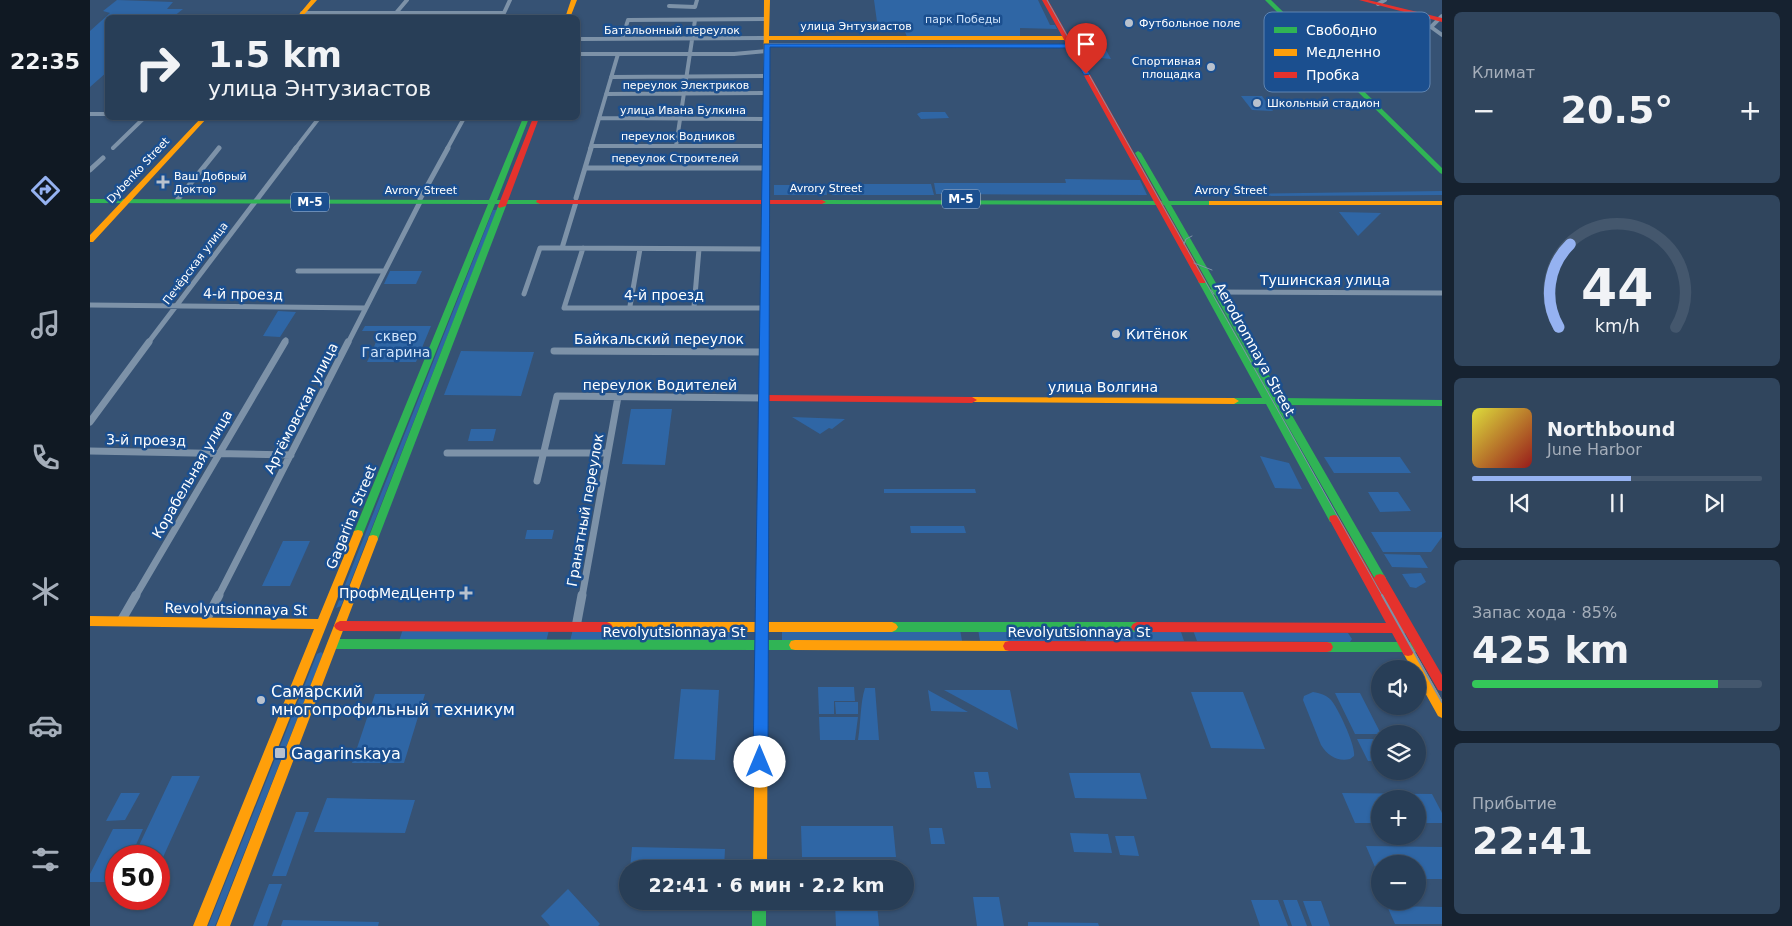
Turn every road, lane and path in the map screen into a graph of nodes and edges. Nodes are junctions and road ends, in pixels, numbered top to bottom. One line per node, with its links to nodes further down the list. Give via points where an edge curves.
1 (314, 0): 17 (main road)
2 (407, 0): 18 (street)
3 (510, 0): 16 (street)
4 (574, 0): 19 (main road)
5 (582, 0): 20 (main road)
6 (697, 0): 13 (street, via 695,6)
7 (767, 0): 22 (main road)
8 (1045, 0): 29 (main road, Aerodromnaya Street)
9 (1050, 0): 70 (main road, Aerodromnaya Street)
10 (1268, 0): 14 (main road)
11 (1362, 0): 12 (main road)
12 (1381, 2): 15 (main road)
13 (669, 6)
14 (1280, 12)
15 (1411, 12)
16 (504, 13): 18 (street)
17 (300, 15): 18 (street)
18 (395, 15)
19 (568, 15)
20 (576, 15)
21 (695, 20): 22 (street); 26 (street); 28 (street, via 628,20)
22 (767, 20): 30 (main road)
23 (1438, 21): 24 (street); 25 (street)
24 (1442, 30)
25 (1442, 35)
26 (694, 38): 28 (street, Батальонный переулок); 30 (street, Батальонный переулок); 33 (street)
27 (580, 39): 28 (street, Батальонный переулок)
28 (622, 39)
29 (1068, 42): 30 (main road, улица Энтузиастов); 70 (main road, Aerodromnaya Street)
30 (766, 45): 33 (street, улица Энтузиастов); 36 (main road)
31 (580, 54): 32 (street, улица Энтузиастов)
32 (618, 54): 33 (street, улица Энтузиастов); 35 (street)
33 (690, 54): 34 (street)
34 (687, 75): 35 (street); 36 (street); 38 (street)
35 (611, 76): 40 (street)
36 (766, 76): 39 (main road)
37 (1361, 92): 61 (main road)
38 (685, 93): 39 (street, переулок Электриков); 40 (street, переулок Электриков); 44 (street)
39 (766, 93): 45 (main road)
40 (606, 94): 43 (street)
41 (90, 114): 42 (street)
42 (105, 114)
43 (600, 118): 44 (street, улица Ивана Булкина); 52 (street)
44 (680, 119): 45 (street, улица Ивана Булкина); 53 (street)
45 (766, 119): 54 (main road)
46 (142, 120): 55 (street)
47 (202, 120): 66 (main road, Dybenko Street)
48 (317, 120): 67 (street, Печёрская улица)
49 (463, 120): 71 (street, Артёмовская улица)
50 (525, 120): 68 (main road, Gagarina Street)
51 (535, 120): 68 (main road, Gagarina Street)
52 (591, 146): 53 (street, переулок Водников); 58 (street)
53 (676, 146): 54 (street, переулок Водников)
54 (766, 146): 59 (main road)
55 (114, 148)
56 (219, 148): 62 (street)
57 (103, 158): 60 (street)
58 (585, 168): 59 (street, переулок Строителей); 69 (street)
59 (766, 168): 63 (main road)
60 (90, 170)
61 (1442, 172)
62 (178, 199): 66 (main road, Avrory Street / М-5); 67 (main road, Avrory Street / М-5)
63 (765, 199): 69 (main road, Avrory Street / М-5); 70 (main road, Avrory Street / М-5); 78 (main road)
64 (1442, 199): 70 (main road, Avrory Street / М-5)
65 (90, 200): 66 (main road, Avrory Street / М-5)
66 (128, 200): 67 (main road, Avrory Street / М-5); 73 (main road, Dybenko Street)
67 (256, 200): 71 (main road, Avrory Street / М-5); 85 (street, Печёрская улица)
68 (499, 200): 69 (main road, Avrory Street / М-5); 71 (main road, Avrory Street / М-5); 109 (main road, Gagarina Street); 110 (main road, Gagarina Street)
69 (576, 200): 74 (street)
70 (1161, 201): 72 (main road, Avrory Street / М-5); 81 (main road, Aerodromnaya Street)
71 (419, 202): 80 (street, Артёмовская улица)
72 (1442, 203)
73 (90, 240)
74 (562, 248): 75 (street); 83 (street, via 540,248)
75 (583, 248): 76 (street); 86 (street, 4-й проезд, via 564,308)
76 (640, 249): 77 (street); 86 (street)
77 (699, 249): 78 (street); 87 (street)
78 (765, 249): 89 (main road)
79 (298, 271): 80 (street)
80 (384, 271): 88 (street, Артёмовская улица)
81 (1213, 292): 82 (street, Тушинская улица); 95 (main road, Aerodromnaya Street); 96 (main road, Aerodromnaya Street)
82 (1442, 293)
83 (524, 294)
84 (90, 305): 85 (street, 4-й проезд)
85 (176, 306): 88 (street, 4-й проезд); 98 (street, Печёрская улица)
86 (630, 306): 87 (street, 4-й проезд)
87 (694, 307): 89 (street, 4-й проезд)
88 (366, 308): 104 (street, Артёмовская улица)
89 (764, 308): 92 (main road)
90 (286, 340): 102 (street, Корабельная улица)
91 (554, 351): 92 (street, Байкальский переулок)
92 (764, 352): 94 (main road)
93 (618, 397): 94 (street, переулок Водителей); 100 (street, переулок Водителей, via 557,396); 103 (street, Гранатный переулок)
94 (764, 398): 95 (main road, улица Волгина); 111 (main road)
95 (1268, 402): 96 (main road, улица Волгина); 115 (main road, Aerodromnaya Street)
96 (1280, 402): 97 (main road, улица Волгина); 116 (main road, Aerodromnaya Street)
97 (1442, 403)
98 (90, 422)
99 (90, 451): 102 (street, 3-й проезд)
100 (544, 452): 101 (street); 103 (street); 105 (street)
101 (447, 453)
102 (219, 454): 104 (street, 3-й проезд); 107 (street, Корабельная улица)
103 (607, 454): 112 (street, Гранатный переулок)
104 (291, 455): 108 (street, Артёмовская улица)
105 (537, 481)
106 (90, 621): 107 (main road, Revolyutsionnaya St)
107 (121, 621): 108 (main road, Revolyutsionnaya St)
108 (205, 622): 109 (main road, Revolyutsionnaya St)
109 (322, 624): 110 (main road, Revolyutsionnaya St); 117 (main road, Revolyutsionnaya St); 127 (main road, Gagarina Street)
110 (340, 626): 113 (main road, Revolyutsionnaya St); 117 (main road, Gagarina Street)
111 (762, 626): 112 (main road, Revolyutsionnaya St); 114 (main road, Revolyutsionnaya St); 119 (main road)
112 (576, 627): 113 (main road, Revolyutsionnaya St)
113 (558, 628): 118 (main road)
114 (1344, 628): 115 (main road, Revolyutsionnaya St); 120 (main road, via 1356,636 1358,642)
115 (1395, 628): 116 (main road, Revolyutsionnaya St); 121 (main road, Aerodromnaya Street)
116 (1408, 628): 122 (main road, Aerodromnaya Street)
117 (333, 644): 118 (main road, Revolyutsionnaya St); 128 (main road, Gagarina Street)
118 (556, 646): 119 (main road, Revolyutsionnaya St)
119 (761, 646): 120 (main road, Revolyutsionnaya St); 125 (main road)
120 (1354, 646): 121 (main road, Revolyutsionnaya St)
121 (1405, 646): 122 (main road, Revolyutsionnaya St); 124 (main road, Aerodromnaya Street)
122 (1419, 647): 123 (main road, Aerodromnaya Street)
123 (1442, 686)
124 (1442, 712)
125 (760, 860)
126 (759, 910): 129 (main road)
127 (200, 926)
128 (223, 926)
129 (759, 926)

